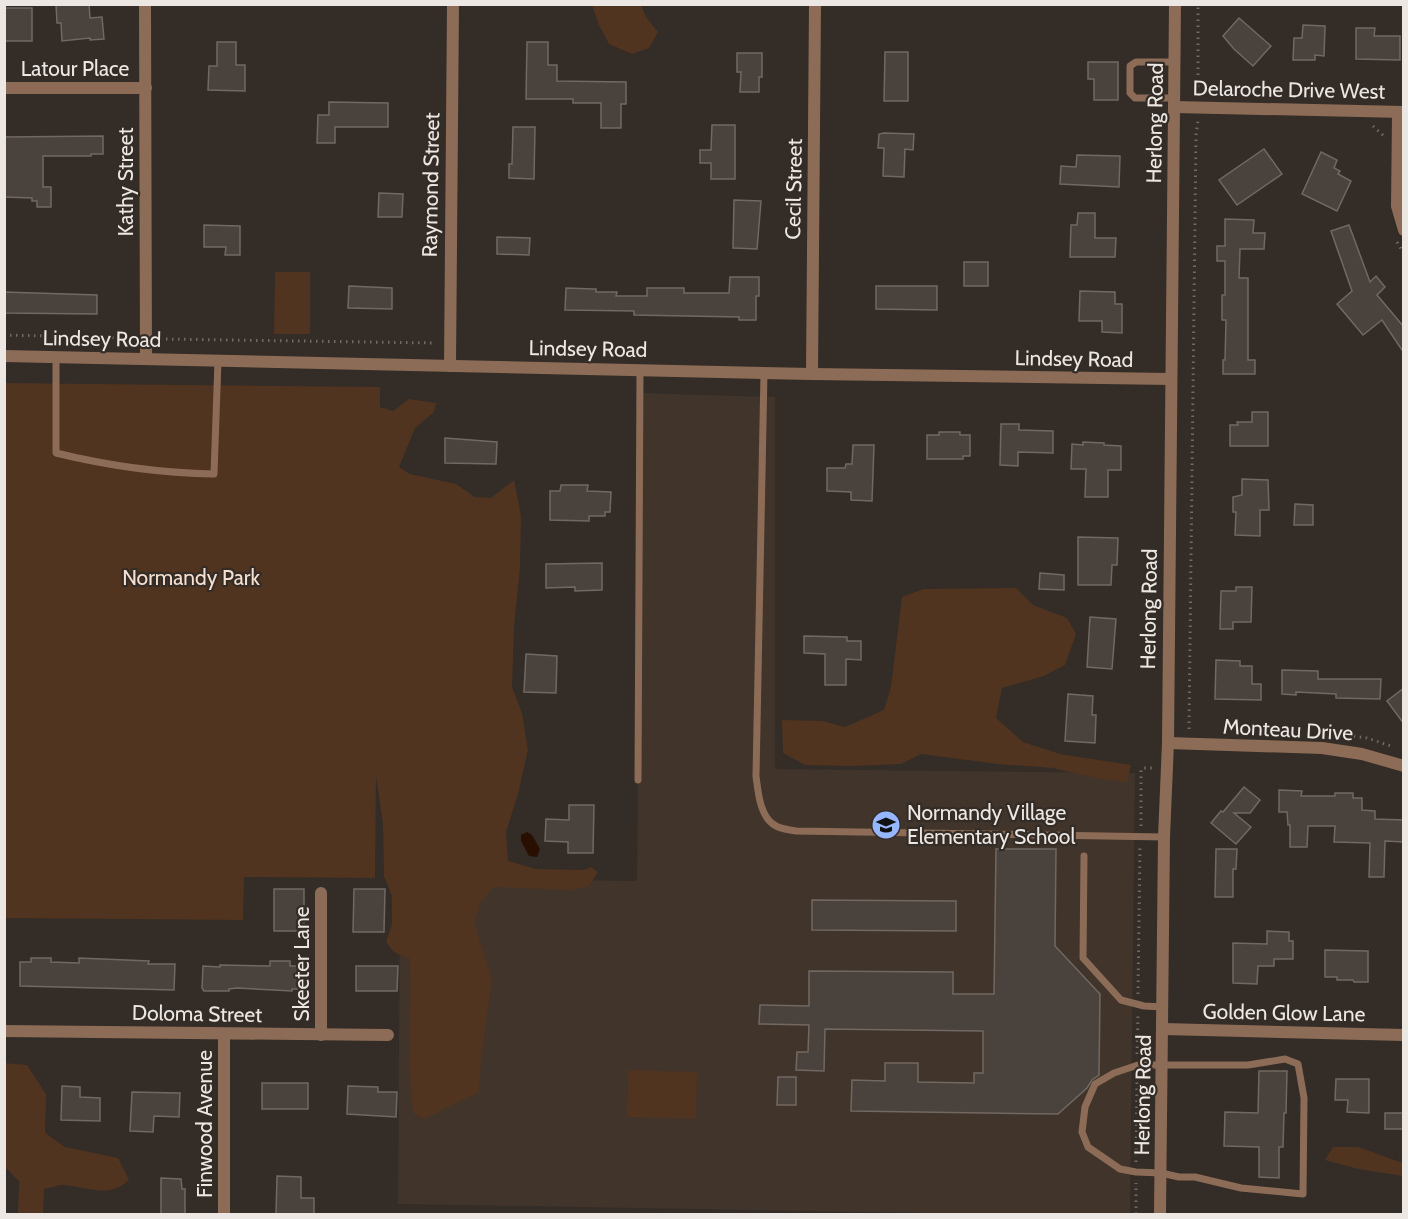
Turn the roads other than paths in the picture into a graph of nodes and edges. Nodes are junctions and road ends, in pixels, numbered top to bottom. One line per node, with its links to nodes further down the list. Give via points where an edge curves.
1 (145, 4): 7 (street, Kathy Street)
2 (453, 4): 15 (street, Raymond Street)
3 (815, 4): 18 (street, Cecil Street)
4 (1175, 4): 5 (street, Herlong Road)
5 (1175, 62): 8 (street, Herlong Road); 8 (lane, via 1136,62 1131,66 1130,93 1135,98)
6 (4, 88): 7 (street, Latour Place)
7 (146, 88): 13 (street, Kathy Street)
8 (1174, 103): 9 (street, Delaroche Drive West); 19 (street, Herlong Road)
9 (1401, 112): 10 (street)
10 (1399, 232)
11 (4, 356): 12 (street, Lindsey Road)
12 (56, 357): 13 (street, Lindsey Road); 14 (lane, via 57,453 125,468 205,474 214,474)
13 (146, 359): 14 (street, Lindsey Road)
14 (218, 361): 15 (street, Lindsey Road)
15 (450, 366): 16 (street, Lindsey Road)
16 (640, 370): 17 (street, Lindsey Road); 22 (lane)
17 (764, 373): 18 (street, Lindsey Road); 23 (lane, via 756,776 759,799 775,826 796,831)
18 (812, 374): 19 (street, Lindsey Road)
19 (1171, 379): 20 (street, Herlong Road)
20 (1168, 743): 21 (street, Monteau Drive, via 1322,748); 23 (street, Herlong Road)
21 (1404, 766)
22 (638, 780)
23 (1164, 837): 26 (street, Herlong Road)
24 (1084, 856): 26 (lane, via 1083,958 1121,1000)
25 (321, 893): 30 (street, Skeeter Lane)
26 (1164, 1007): 27 (street, Herlong Road)
27 (1163, 1029): 32 (street, Golden Glow Lane); 33 (street, Herlong Road)
28 (4, 1031): 29 (street, Doloma Street)
29 (224, 1034): 30 (street, Doloma Street); 35 (street, Finwood Avenue)
30 (321, 1035): 31 (street, Doloma Street)
31 (388, 1035)
32 (1404, 1035)
33 (1162, 1065): 34 (street, Herlong Road); 34 (lane, via 1137,1065 1095,1084 1082,1125 1088,1147 1120,1169); 34 (lane, via 1248,1065 1285,1059 1298,1064 1304,1098 1303,1194 1240,1188)
34 (1161, 1173): 36 (street, Herlong Road)
35 (224, 1215)
36 (1160, 1215)

